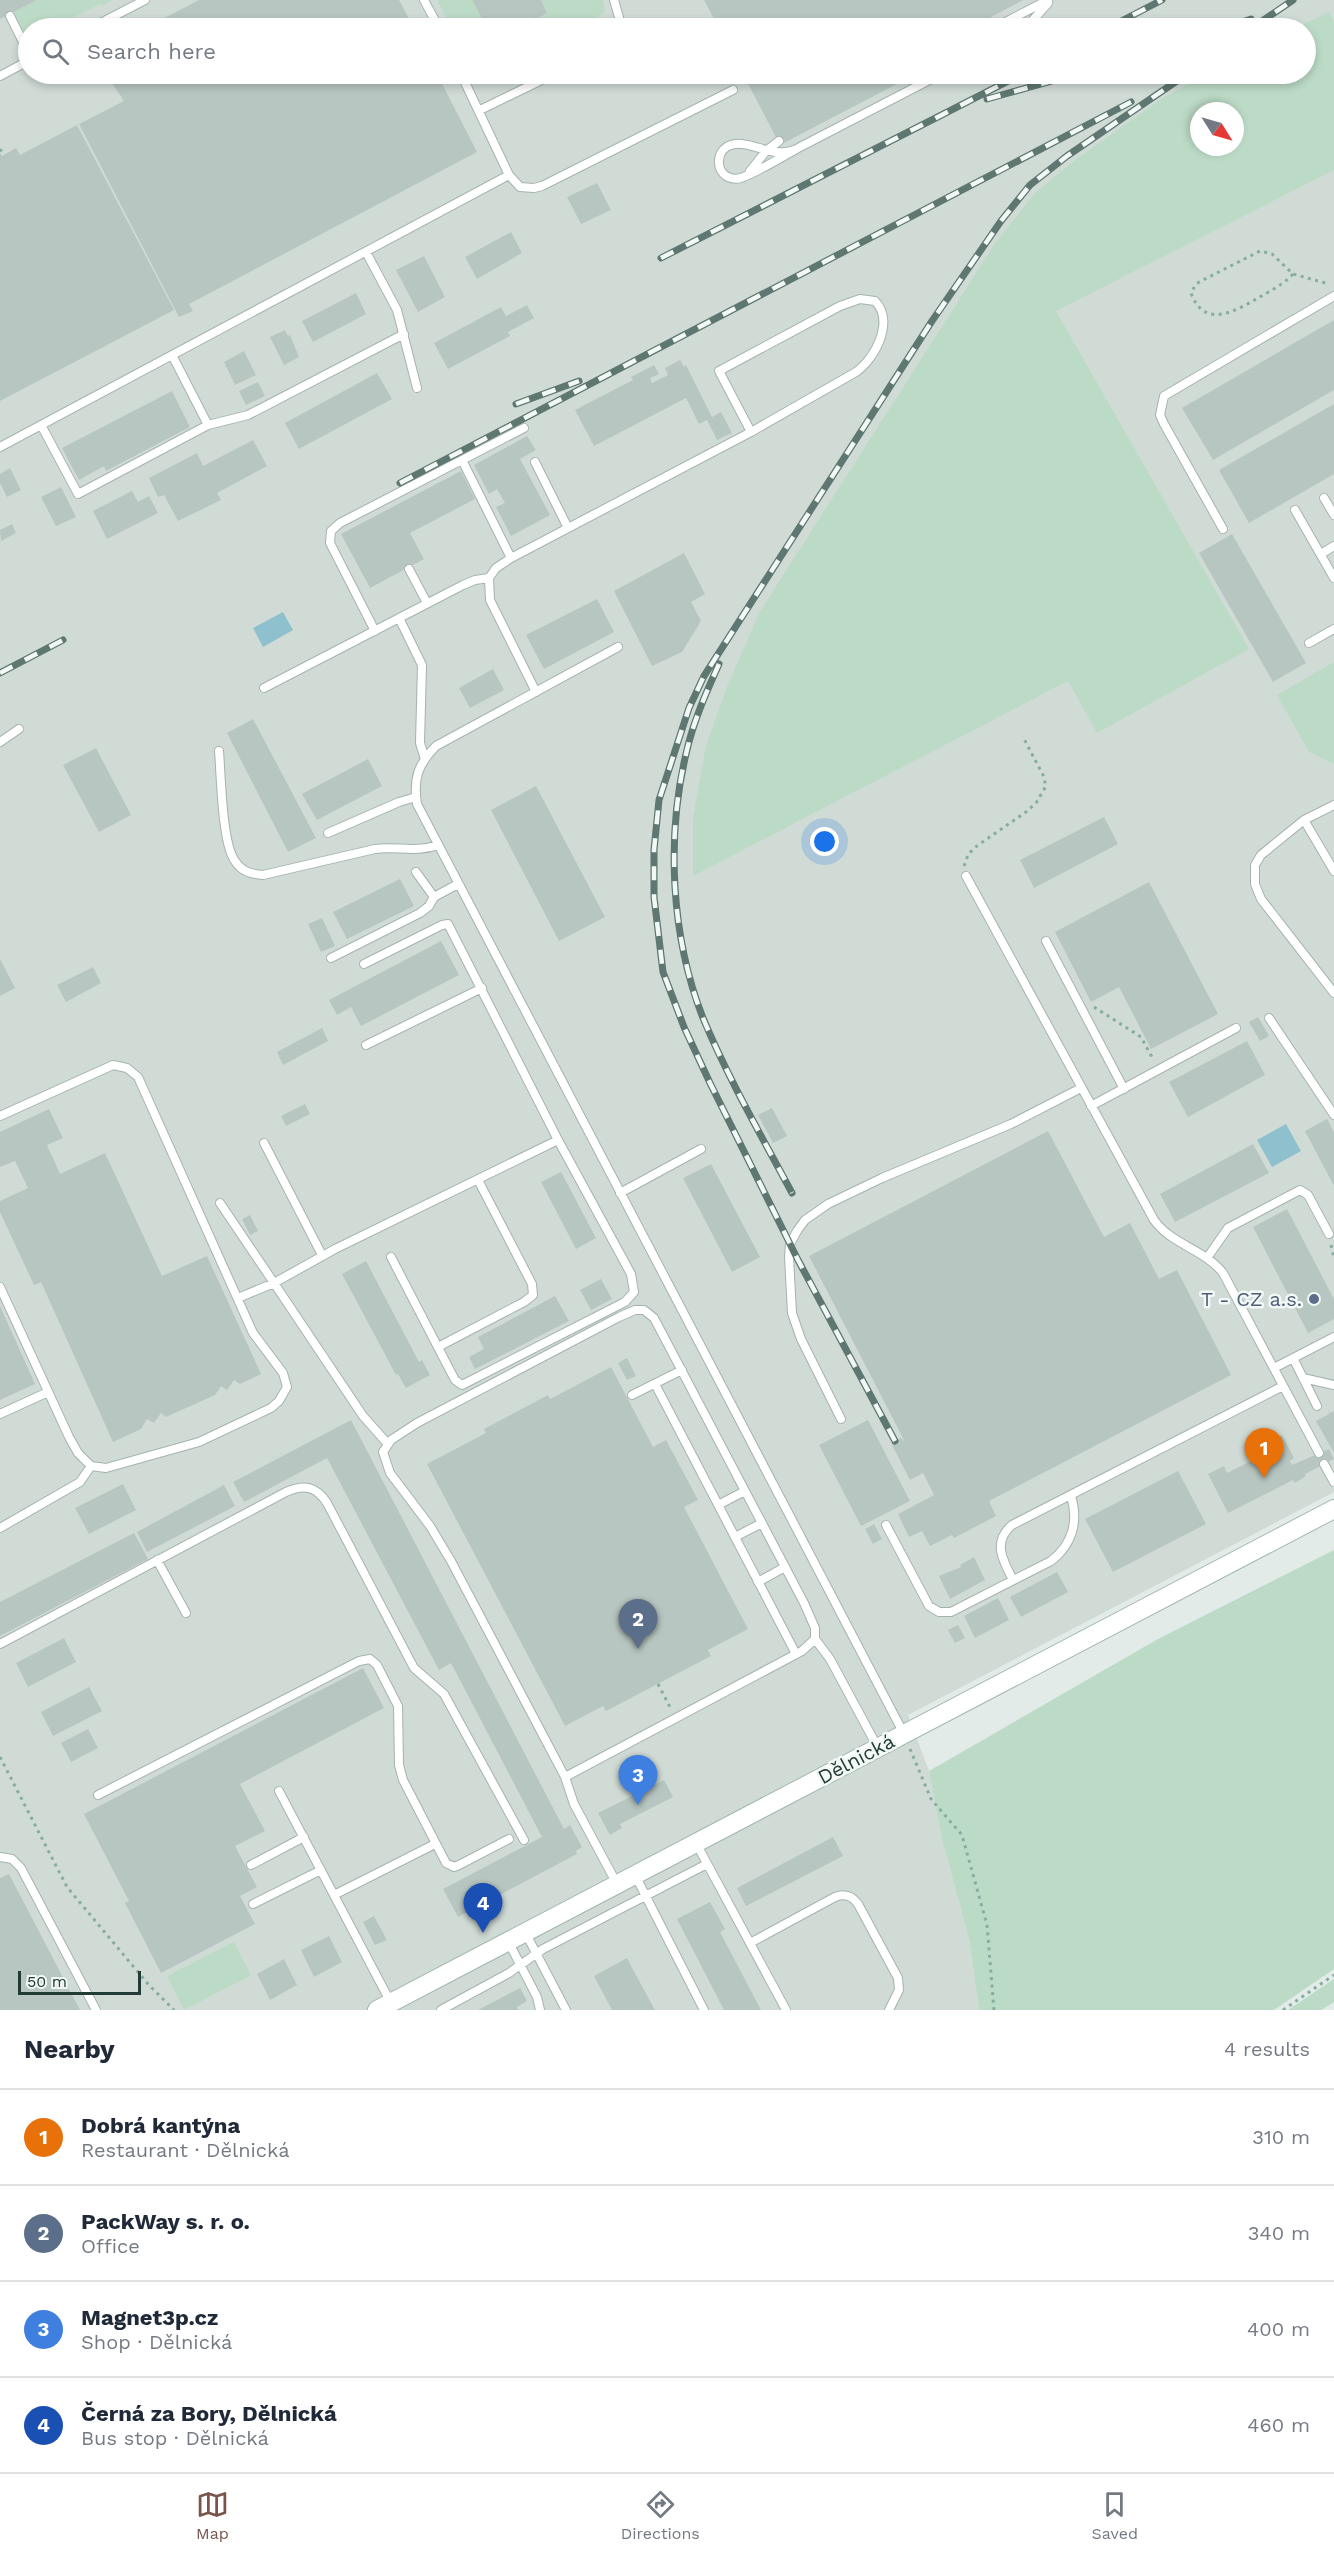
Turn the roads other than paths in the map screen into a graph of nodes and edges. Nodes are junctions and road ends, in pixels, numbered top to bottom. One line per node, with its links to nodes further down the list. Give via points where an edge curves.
1 (144, 0): 6 (lane)
2 (424, 0): 7 (lane)
3 (614, 0): 8 (lane)
4 (1049, 0): 9 (lane); 10 (lane)
5 (10, 16): 11 (lane)
6 (110, 18)
7 (434, 18)
8 (619, 18)
9 (1014, 18)
10 (1034, 18)
11 (18, 32)
12 (18, 66): 13 (lane)
13 (0, 76)
14 (466, 84): 18 (lane)
15 (533, 84): 18 (lane)
16 (922, 84): 22 (lane)
17 (733, 90): 24 (lane, via 542,186 520,187)
18 (480, 110): 24 (lane)
19 (778, 141): 21 (lane)
20 (740, 144): 21 (lane); 23 (lane, via 752,155); 23 (lane, via 723,149 719,165 730,178)
21 (766, 150): 22 (lane, via 782,154); 23 (lane)
22 (794, 150): 23 (lane)
23 (748, 173)
24 (509, 175): 25 (lane)
25 (366, 252): 27 (lane, via 397,310); 28 (lane)
26 (1334, 296): 41 (lane, via 1164,396 1160,416)
27 (404, 333): 29 (lane); 31 (lane, via 248,415)
28 (172, 355): 30 (lane); 31 (lane)
29 (417, 388)
30 (41, 425): 31 (lane, via 78,494); 34 (lane)
31 (208, 425)
32 (524, 428): 35 (lane)
33 (751, 432): 33 (lane, via 864,367 882,333 883,315 875,301 860,299 840,306 719,371); 40 (lane)
34 (0, 447)
35 (462, 460): 44 (lane); 51 (lane, via 331,531 330,543)
36 (535, 462): 40 (lane)
37 (1324, 498): 39 (lane)
38 (1295, 510): 43 (lane)
39 (1334, 515)
40 (568, 528): 44 (lane)
41 (1223, 529)
42 (1334, 546): 43 (lane)
43 (1321, 554): 47 (lane)
44 (511, 558): 46 (lane)
45 (409, 569): 48 (lane)
46 (489, 578): 48 (lane, via 475,580); 55 (lane, via 490,600)
47 (1334, 578)
48 (427, 603): 49 (lane)
49 (399, 618): 51 (lane); 59 (lane, via 422,665 420,743)
50 (1334, 629): 52 (lane)
51 (375, 631): 54 (lane)
52 (1308, 643)
53 (618, 647): 55 (lane)
54 (264, 688)
55 (536, 692): 59 (lane, via 447,739)
56 (19, 729): 57 (lane)
57 (0, 742)
58 (219, 750): 64 (lane, via 230,853 251,874 263,875 375,849 416,851)
59 (424, 759): 60 (lane, via 416,775)
60 (416, 797): 63 (lane); 64 (lane)
61 (1334, 805): 62 (lane)
62 (1304, 820): 65 (lane); 74 (lane, via 1261,855 1255,865 1255,884 1261,899)
63 (328, 833)
64 (438, 845): 68 (lane)
65 (1334, 871)
66 (416, 872): 69 (lane)
67 (966, 876): 78 (lane)
68 (458, 884): 69 (lane); 87 (lane)
69 (434, 897): 71 (lane, via 420,913)
70 (1046, 941): 79 (lane)
71 (331, 958)
72 (364, 964): 73 (lane, via 447,924)
73 (482, 988): 77 (lane); 83 (lane)
74 (1334, 993)
75 (1269, 1018): 81 (lane)
76 (1236, 1029): 79 (lane)
77 (366, 1045)
78 (1081, 1088): 80 (lane); 109 (lane, via 1011,1124 828,1204 805,1220 797,1231 789,1257 792,1313)
79 (1125, 1089): 80 (lane)
80 (1091, 1106): 92 (lane, via 1160,1228)
81 (1334, 1115)
82 (0, 1116): 95 (lane, via 105,1068 119,1065 133,1072 144,1086)
83 (558, 1140): 86 (lane); 97 (lane, via 631,1274 634,1292 625,1302 465,1384 455,1380)
84 (264, 1143): 90 (lane)
85 (701, 1149): 87 (lane)
86 (478, 1180): 90 (lane); 97 (lane, via 532,1284 533,1295)
87 (620, 1193): 131 (lane)
88 (220, 1203): 93 (lane)
89 (1329, 1234): 92 (lane, via 1308,1195 1300,1190 1233,1224)
90 (322, 1256): 93 (lane)
91 (392, 1257): 97 (lane)
92 (1208, 1258): 99 (lane, via 1228,1281)
93 (274, 1284): 95 (lane); 110 (lane, via 363,1416)
94 (0, 1287): 105 (lane)
95 (238, 1298): 113 (lane, via 256,1339 283,1373 287,1387 279,1401 199,1442 106,1468)
96 (1334, 1336): 98 (lane)
97 (438, 1347)
98 (1293, 1358): 99 (lane); 101 (lane)
99 (1274, 1368): 104 (lane)
100 (682, 1370): 102 (lane); 110 (lane, via 650,1313 635,1310); 115 (lane)
101 (1303, 1378): 103 (lane); 107 (lane)
102 (655, 1384): 106 (lane); 117 (lane)
103 (1334, 1385)
104 (1282, 1386): 111 (lane); 116 (lane)
105 (48, 1392): 108 (lane); 113 (lane, via 78,1453)
106 (632, 1395)
107 (1317, 1406)
108 (0, 1414)
109 (841, 1419)
110 (387, 1443): 133 (lane, via 383,1452 390,1473 443,1547)
111 (1319, 1454)
112 (1324, 1464): 114 (lane)
113 (91, 1466): 121 (lane, via 80,1482)
114 (1334, 1482)
115 (745, 1491): 117 (lane); 119 (lane)
116 (1071, 1496): 125 (lane, via 1075,1510 1068,1544 1051,1561); 125 (lane, via 1005,1531 1000,1554)
117 (718, 1505): 122 (lane)
118 (1334, 1509): 131 (street, Dělnická)
119 (762, 1523): 122 (lane); 124 (lane)
120 (886, 1525): 125 (lane, via 933,1610 951,1612)
121 (0, 1528)
122 (735, 1537): 126 (lane)
123 (157, 1560): 127 (lane); 129 (lane); 138 (lane, via 286,1492 303,1486 316,1491 327,1503 414,1668 444,1694)
124 (785, 1567): 126 (lane); 128 (lane, via 809,1613)
125 (1013, 1581)
126 (758, 1582): 130 (lane)
127 (186, 1613)
128 (815, 1639): 130 (lane); 132 (lane)
129 (0, 1644)
130 (796, 1654): 133 (lane)
131 (904, 1734): 132 (street, Dělnická)
132 (878, 1748): 139 (street, Dělnická)
133 (565, 1777): 146 (lane, via 574,1804)
134 (279, 1791): 136 (lane)
135 (98, 1795): 140 (lane, via 359,1661 370,1659 395,1699 400,1773)
136 (304, 1838): 143 (lane); 144 (lane)
137 (509, 1839): 140 (lane, via 454,1867 446,1863)
138 (524, 1839)
139 (696, 1843): 142 (lane); 145 (street, Dělnická)
140 (435, 1844): 147 (lane)
141 (0, 1857): 156 (lane, via 12,1859 21,1868)
142 (707, 1864): 148 (lane); 152 (lane)
143 (251, 1865)
144 (321, 1870): 147 (lane); 149 (lane)
145 (635, 1875): 146 (street, Dělnická); 148 (lane)
146 (617, 1884): 150 (street, Dělnická)
147 (334, 1895): 155 (lane)
148 (646, 1896): 153 (lane); 160 (lane)
149 (253, 1904)
150 (525, 1932): 151 (street, Dělnická); 153 (lane)
151 (508, 1941): 154 (lane); 155 (street, Dělnická)
152 (750, 1943): 161 (lane); 162 (lane, via 835,1897 851,1896 898,1978)
153 (537, 1954): 154 (lane); 159 (lane)
154 (521, 1965): 157 (lane); 158 (lane)
155 (384, 2006)
156 (96, 2010)
157 (441, 2010)
158 (540, 2010)
159 (566, 2010)
160 (704, 2010)
161 (786, 2010)
162 (890, 2010)

